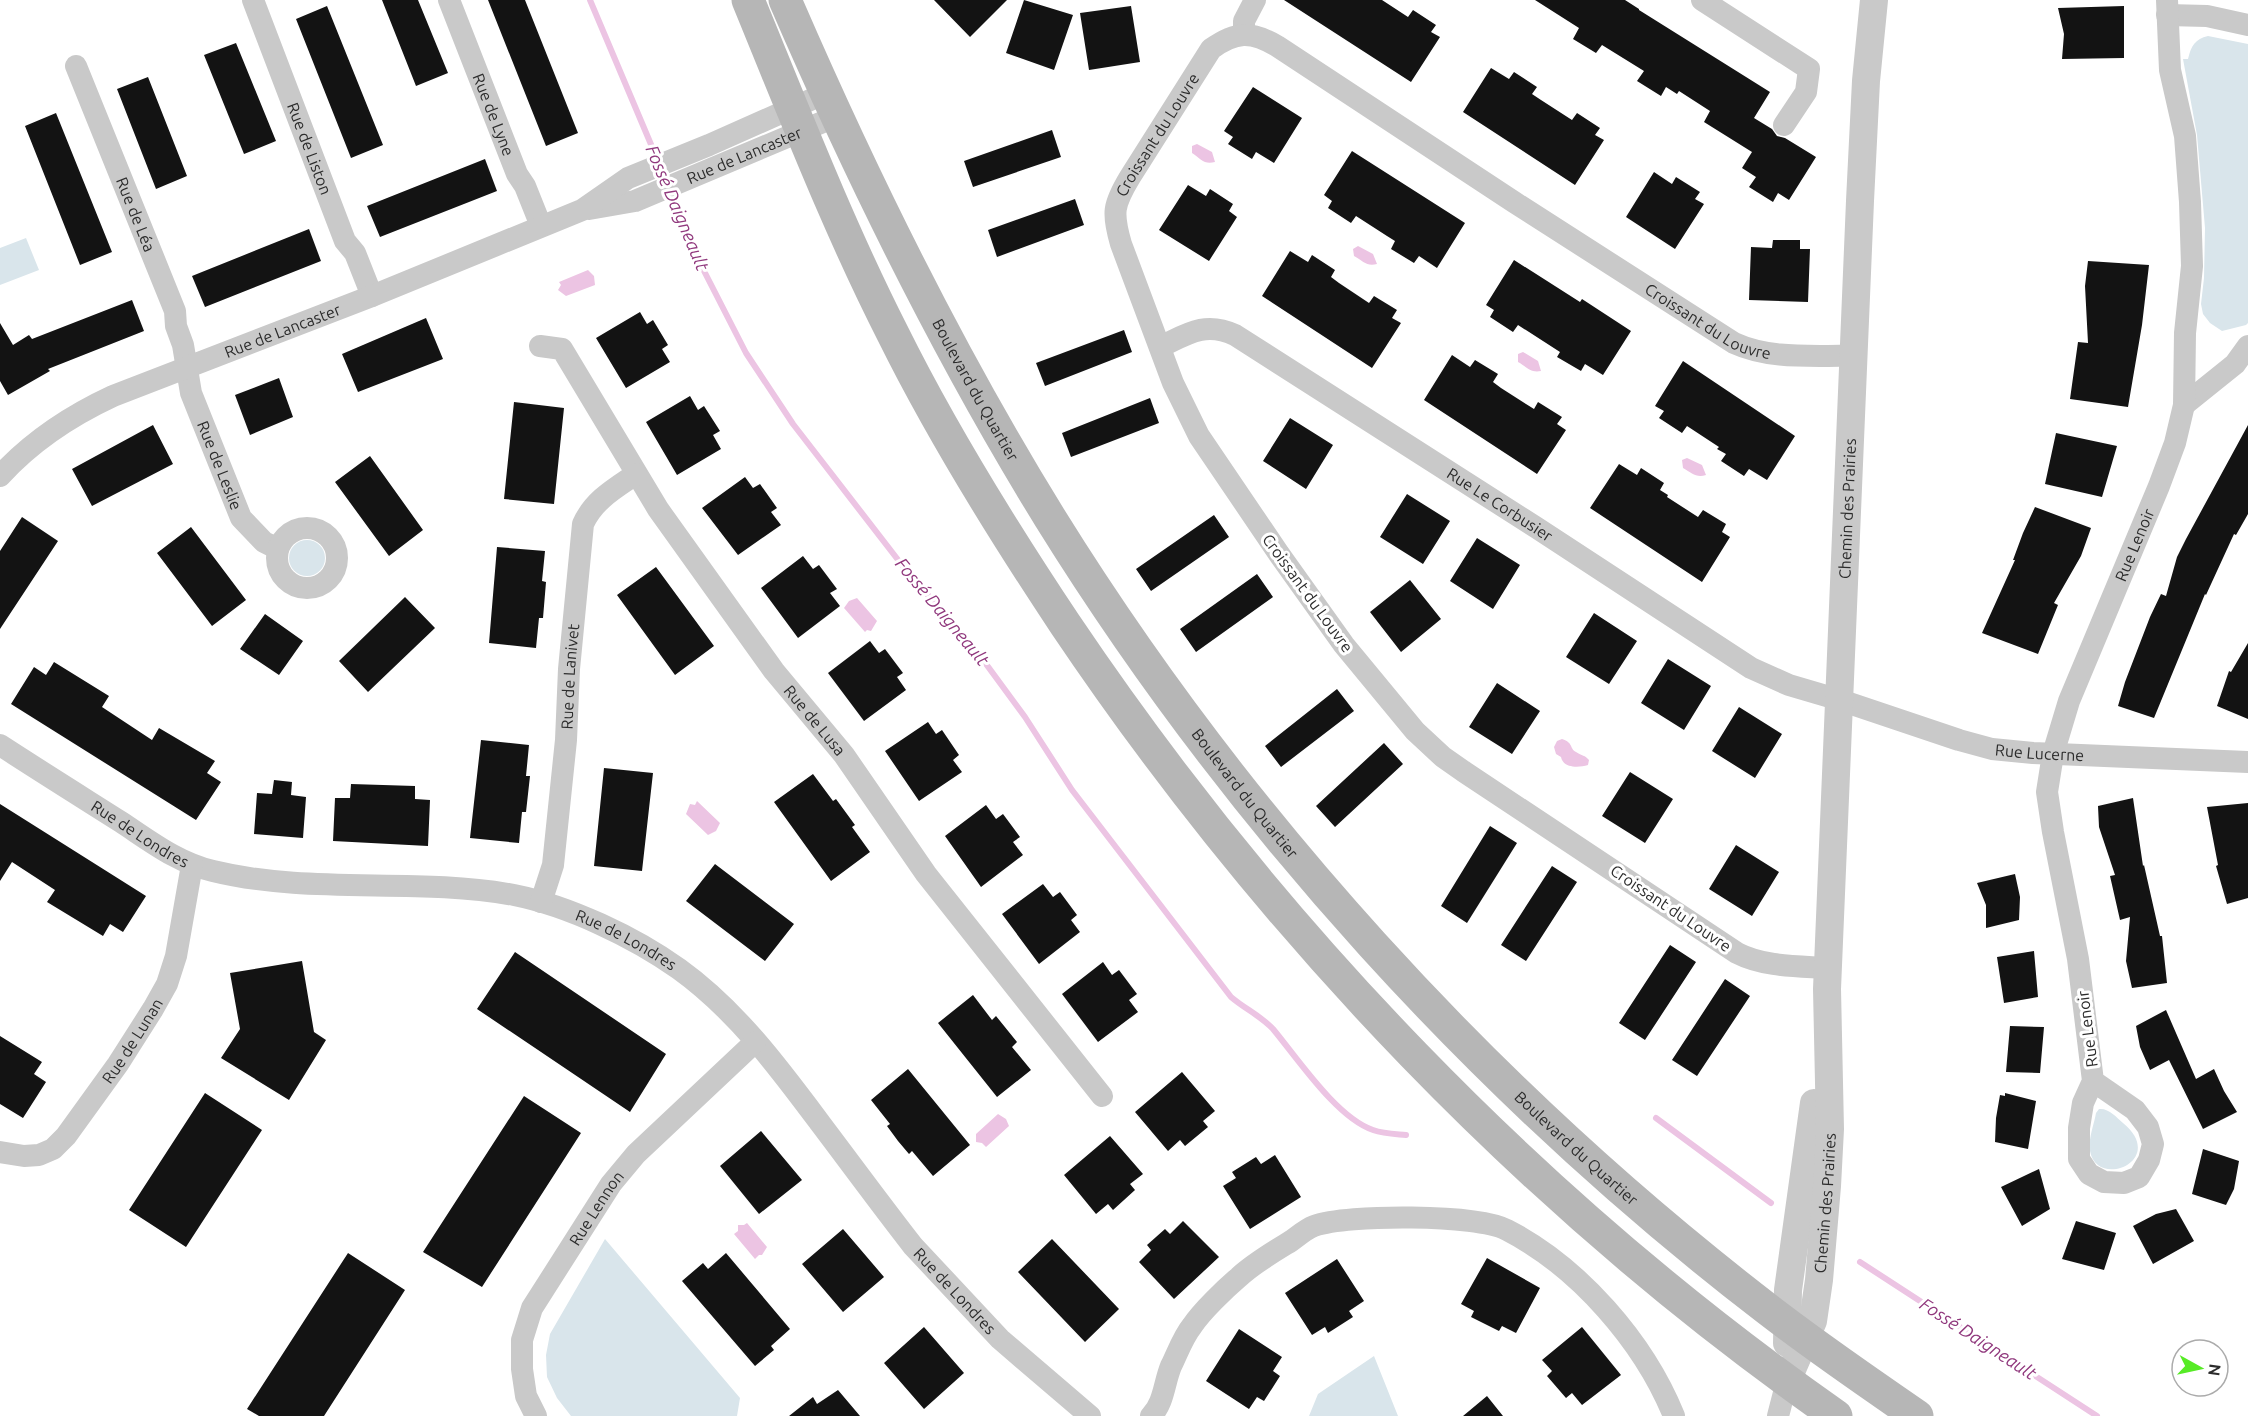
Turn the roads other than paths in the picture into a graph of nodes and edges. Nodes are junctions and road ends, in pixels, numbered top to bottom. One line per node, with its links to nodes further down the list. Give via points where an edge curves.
1 (253, 0): 17 (street, Rue de Liston, via 340,230 355,253)
2 (448, 0): 16 (street, Rue de Lyne)
3 (748, 0): 13 (main road)
4 (785, 0): 12 (main road, Boulevard du Quartier)
5 (1255, 0): 10 (street, via 1244,21)
6 (1702, 0): 14 (street, via 1809,69 1806,92)
7 (1874, 0): 21 (street, Chemin des Prairies, via 1866,81)
8 (2167, 8): 9 (street); 23 (street, Rue Lenoir, via 2170,70 2185,135 2190,202 2192,266 2185,333)
9 (2248, 25)
10 (1244, 34): 20 (street, Croissant du Louvre, via 1211,50 1116,203 1116,226); 21 (street, Croissant du Louvre, via 1277,46 1734,343 1771,353)
11 (76, 66): 22 (street, Rue de Léa, via 175,311)
12 (831, 104): 13 (street, Rue de Lancaster); 38 (main road, Boulevard du Quartier, via 924,296 1022,471 1129,637 1235,780 1344,911 1489,1065 1612,1180)
13 (798, 119): 15 (street, Rue de Lancaster, via 709,145 628,178); 15 (street, Rue de Lancaster, via 718,167 635,201); 39 (main road, via 867,281 906,361 961,458 1055,609 1184,791 1326,960 1469,1110 1613,1241)
14 (1784, 125)
15 (613, 197): 16 (street, Rue de Lancaster)
16 (541, 226): 17 (street, Rue de Lancaster)
17 (372, 296): 22 (street, Rue de Lancaster)
18 (540, 346): 24 (street, Rue de Lusa, via 562,349)
19 (2248, 346): 23 (street, via 2235,364)
20 (1160, 347): 27 (street, Rue Le Corbusier, via 1206,328 1235,335 1751,668 1778,682); 33 (street, Croissant du Louvre, via 1188,417 1224,474 1332,628 1430,746 1737,953 1774,964)
21 (1854, 356): 27 (street, Chemin des Prairies)
22 (187, 366): 25 (street, Rue de Lancaster, via 81,411 51,430); 26 (street, Rue de Leslie, via 191,393 241,518 264,542)
23 (2184, 405): 29 (street, Rue Lenoir, via 2163,475 2069,701)
24 (636, 474): 32 (street, Rue de Lanivet, via 589,510 583,524 553,865); 36 (street, Rue de Lusa, via 774,671 844,755 926,874)
25 (0, 476)
26 (278, 549)
27 (1840, 700): 29 (street, Rue Lucerne, via 1973,744); 33 (street, Chemin des Prairies)
28 (0, 745): 31 (street, Rue de Londres)
29 (2053, 754): 30 (street, Rue Lucerne); 35 (street, Rue Lenoir, via 2047,792 2078,959)
30 (2248, 762)
31 (192, 865): 32 (street, Rue de Londres, via 269,881 451,888); 37 (street, Rue de Lunan, via 176,956 167,984 118,1064 53,1149 24,1156)
32 (541, 902): 34 (street, Rue de Londres, via 613,931 679,969)
33 (1828, 968): 38 (street, Chemin des Prairies, via 1826,1017 1788,1290)
34 (755, 1042): 40 (street, Rue Lennon, via 636,1154 611,1184 532,1308 522,1340 522,1370 526,1396); 41 (street, Rue de Londres, via 936,1272 1016,1354)
35 (2093, 1081)
36 (1102, 1096)
37 (0, 1152)
38 (1796, 1331): 39 (street, Chemin des Prairies); 46 (main road, Boulevard du Quartier)
39 (1787, 1381): 44 (street, Chemin des Prairies); 45 (main road)
40 (536, 1416)
41 (1090, 1416)
42 (1151, 1416): 43 (street, via 1192,1326 1259,1261 1314,1226 1352,1220 1440,1218 1491,1224 1507,1230 1560,1265 1623,1329)
43 (1674, 1416)
44 (1778, 1416)
45 (1836, 1416)
46 (1917, 1416)

